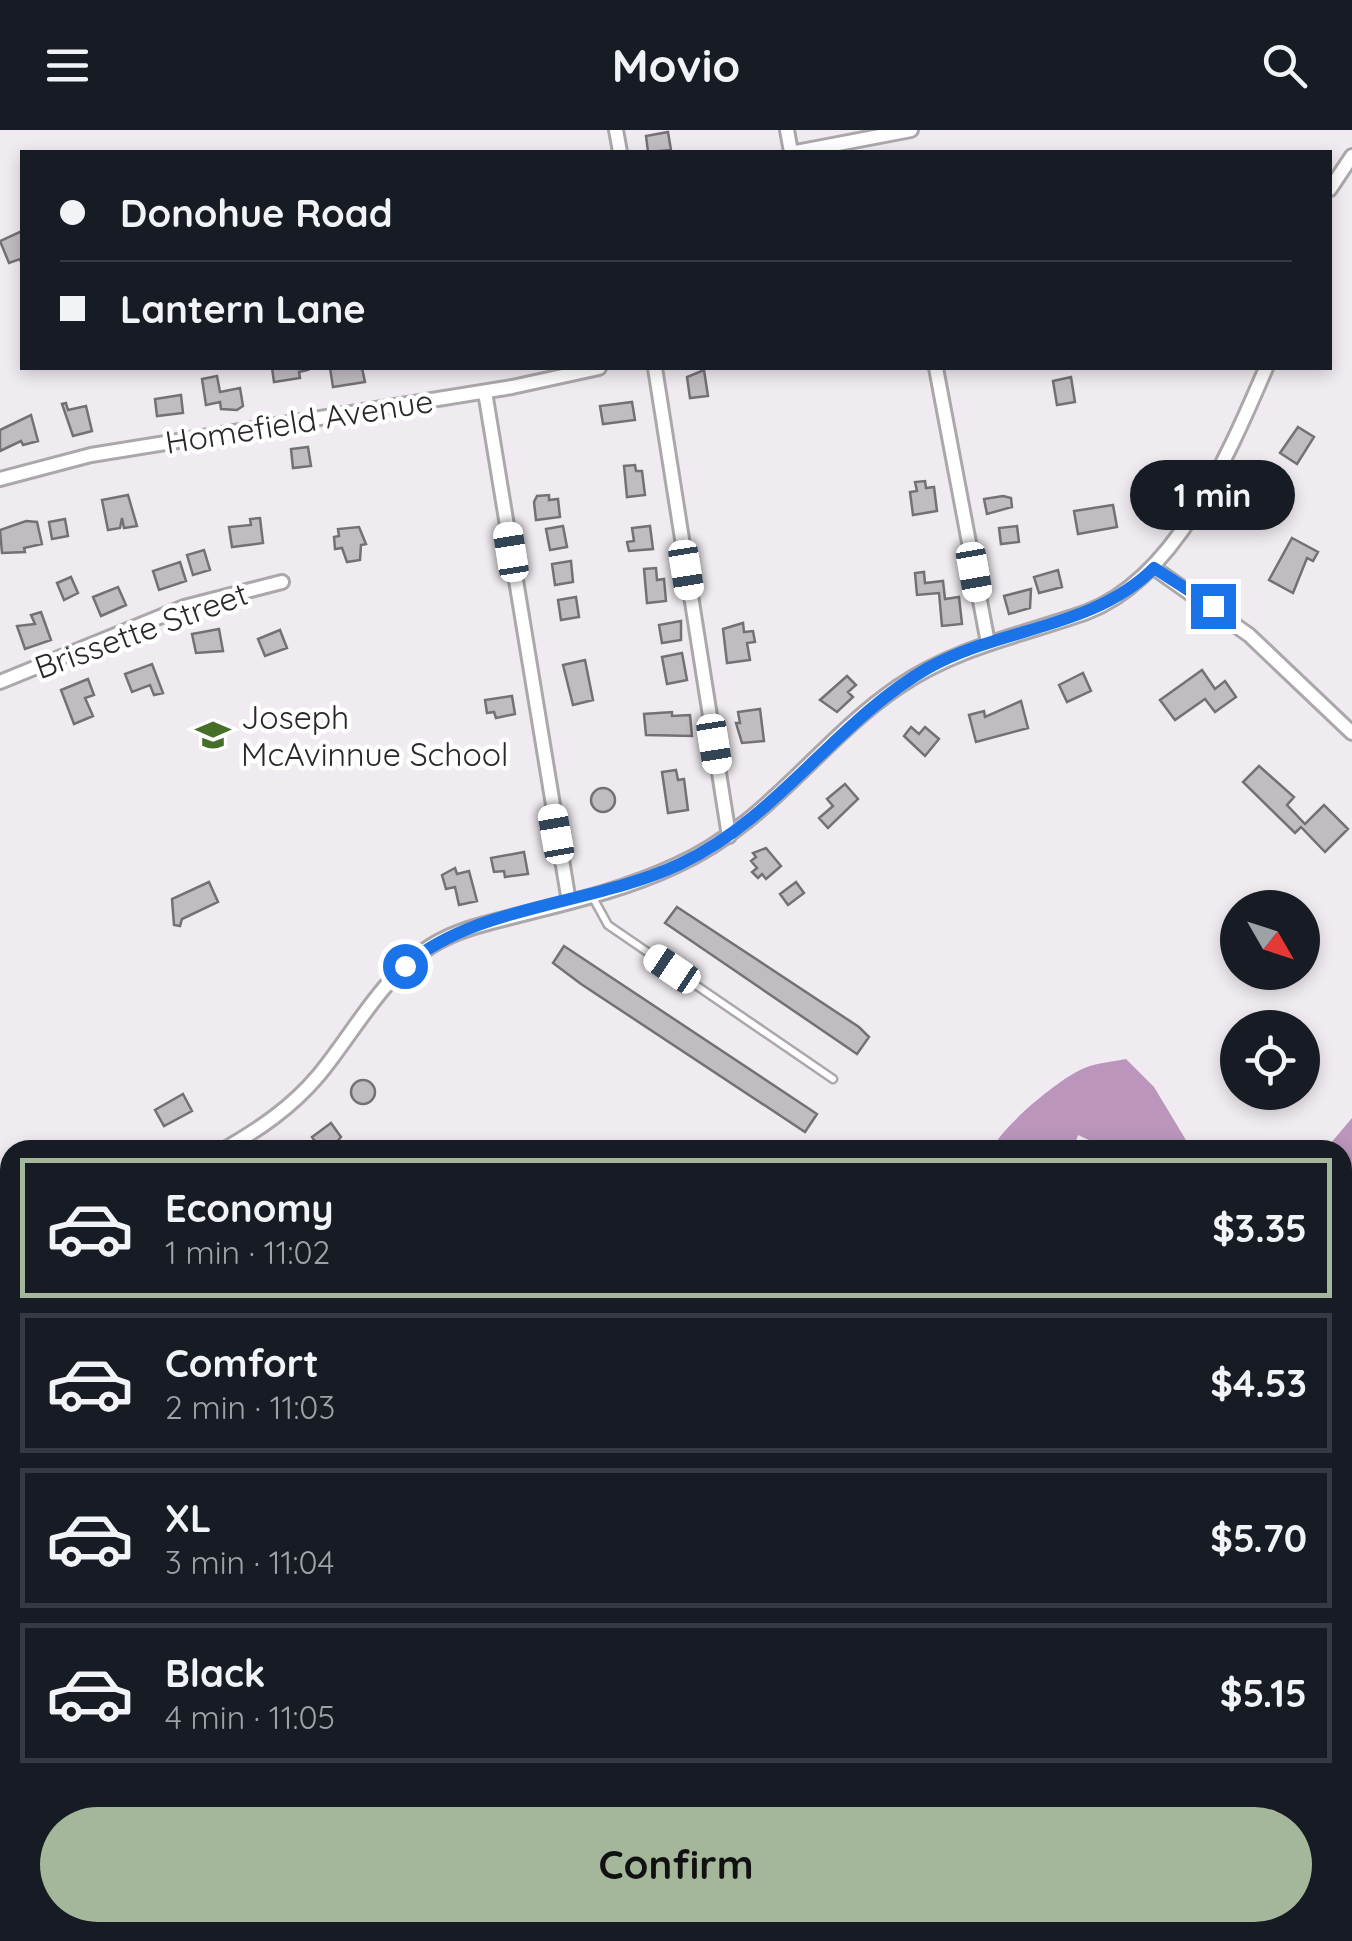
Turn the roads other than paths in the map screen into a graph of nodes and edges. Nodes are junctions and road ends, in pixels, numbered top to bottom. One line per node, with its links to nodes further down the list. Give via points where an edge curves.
1 (911, 130): 2 (street)
2 (804, 150)
3 (1352, 156): 4 (street)
4 (1332, 186)
5 (590, 370): 9 (street, Homefield Avenue)
6 (655, 370): 16 (street)
7 (936, 370): 13 (street)
8 (1265, 370): 11 (street, via 1208,484)
9 (486, 392): 10 (street, Homefield Avenue, via 92,455); 18 (street)
10 (0, 478)
11 (1154, 568): 13 (street, via 1109,602); 15 (street, via 1249,635)
12 (282, 582): 14 (street, Brissette Street, via 184,607)
13 (988, 643): 16 (street, via 899,686)
14 (0, 682)
15 (1352, 733)
16 (729, 836): 17 (street, via 663,872)
17 (592, 895): 18 (street); 19 (lane, via 608,925)
18 (568, 902): 20 (street, via 469,928 418,954 298,1098)
19 (833, 1079)
20 (237, 1140)

